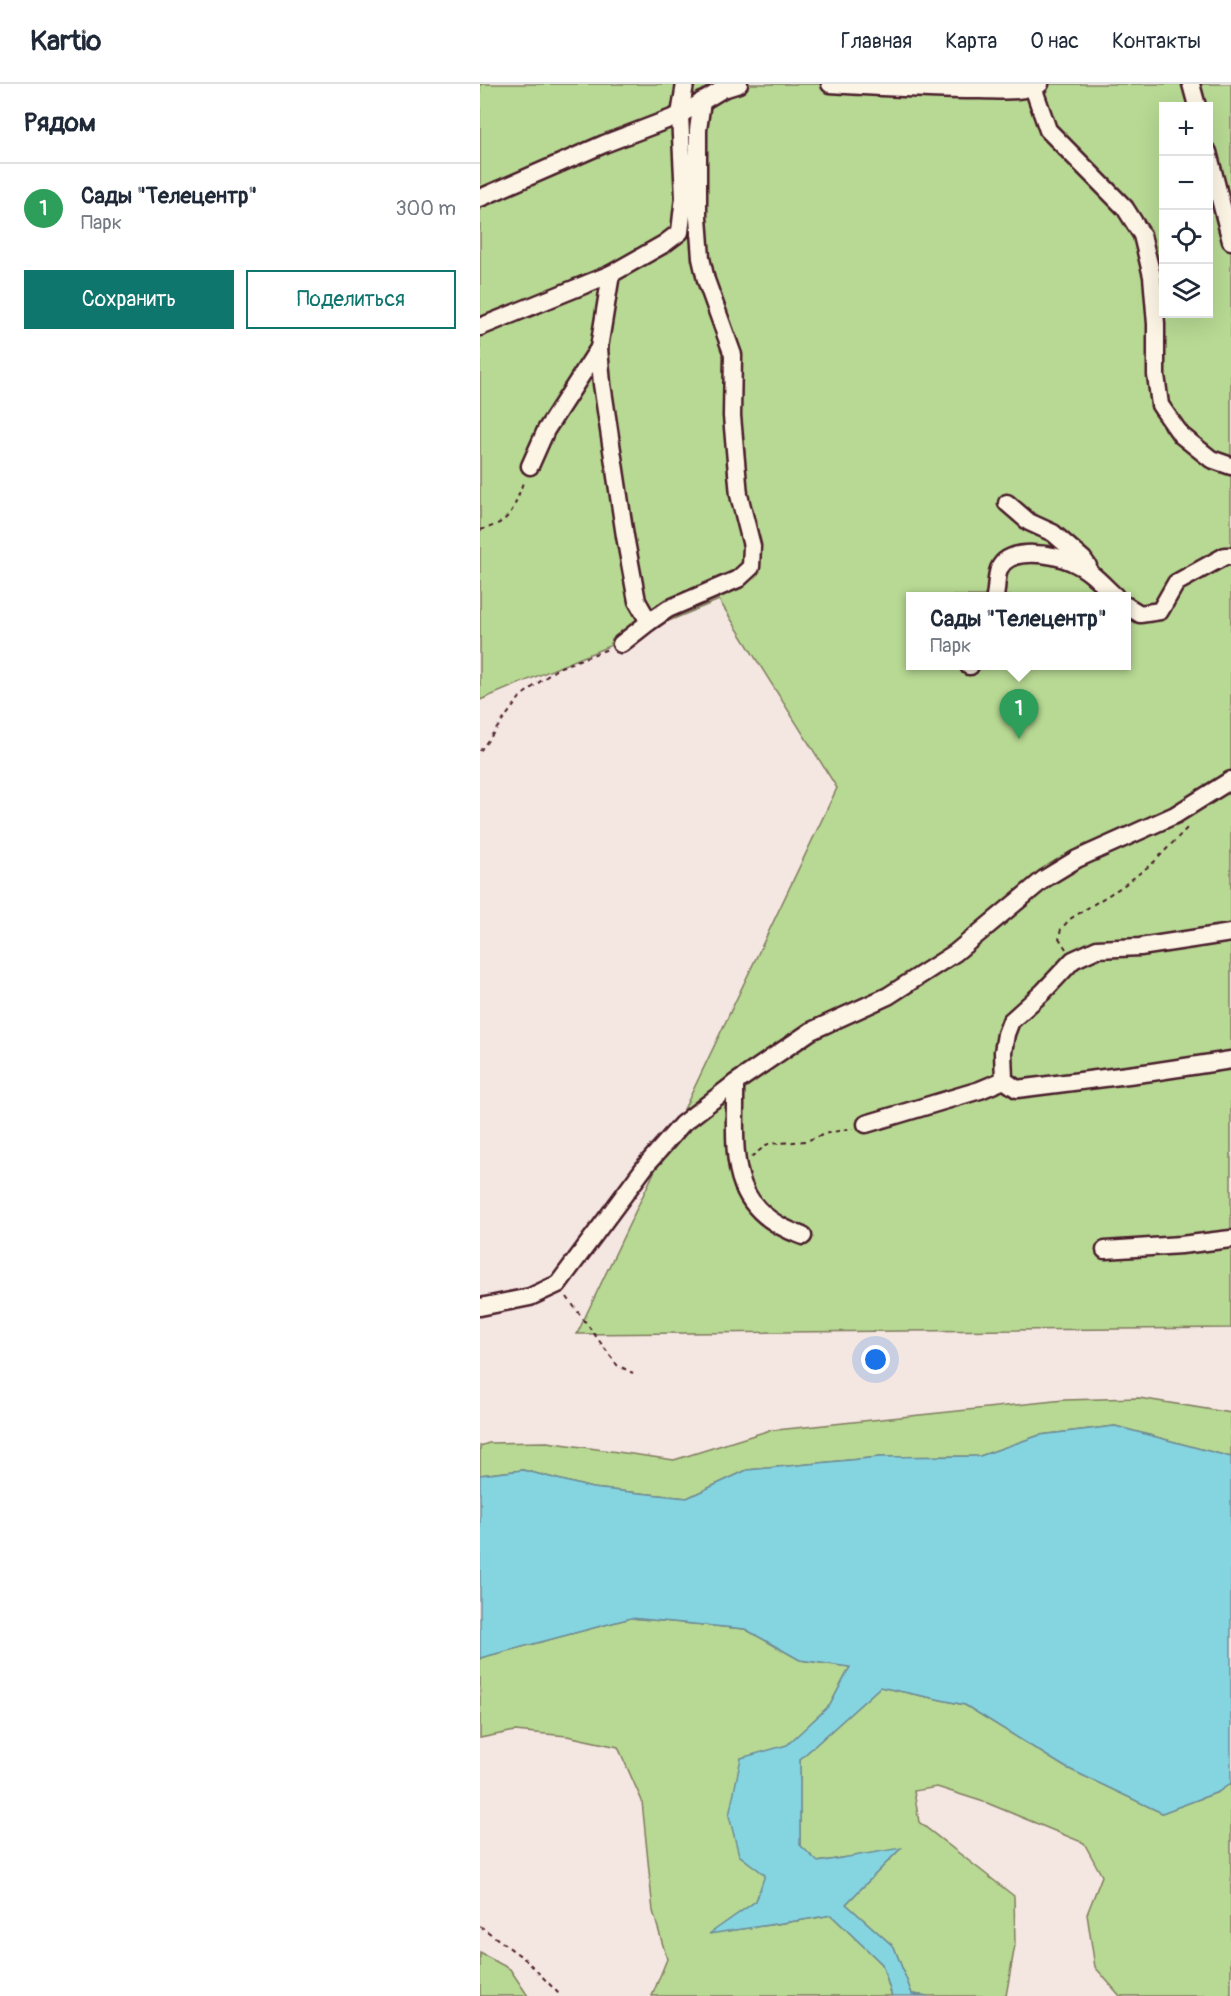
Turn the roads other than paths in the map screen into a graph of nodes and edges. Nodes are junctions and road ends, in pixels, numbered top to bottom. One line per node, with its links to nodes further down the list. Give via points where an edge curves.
1 (685, 84): 9 (lane)
2 (739, 84): 7 (lane)
3 (830, 84): 6 (lane)
4 (1191, 84): 8 (lane)
5 (1036, 86): 6 (lane, via 1006,90); 17 (lane, via 1048,130 1125,208 1142,235 1152,276 1160,405 1181,435 1211,459)
6 (928, 87)
7 (702, 101): 9 (lane); 24 (lane, via 698,130 701,258 733,355 732,416 739,495 752,546 751,567 738,579 668,609)
8 (1196, 102)
9 (680, 115): 11 (lane); 13 (lane, via 684,197 680,232)
10 (1210, 156): 12 (lane)
11 (480, 198)
12 (1231, 241)
13 (611, 274): 14 (lane); 15 (lane)
14 (480, 327)
15 (599, 348): 16 (lane, via 546,430); 24 (lane, via 625,536 638,601)
16 (530, 466)
17 (1231, 466)
18 (1007, 503): 20 (lane, via 1029,522 1053,532 1083,559)
19 (1231, 556): 23 (lane, via 1176,583 1160,611 1140,614)
20 (1094, 576): 21 (lane, via 1071,561 1035,553 1012,557 999,568); 22 (lane)
21 (996, 592)
22 (1110, 592)
23 (1131, 608)
24 (649, 622): 25 (lane)
25 (621, 644)
26 (1231, 780): 30 (lane, via 1175,815 1077,859 1044,879 955,953 888,996 811,1031)
27 (1231, 933): 29 (lane, via 1097,950 1073,960 1011,1021 1003,1052)
28 (1231, 1060): 29 (lane, via 1017,1089)
29 (1004, 1080): 31 (lane)
30 (735, 1083): 32 (lane, via 736,1168 746,1192 757,1210 786,1230); 35 (lane, via 682,1124 647,1164 558,1284 530,1297)
31 (866, 1124)
32 (803, 1236)
33 (1231, 1239): 34 (lane)
34 (1105, 1250)
35 (480, 1307)

